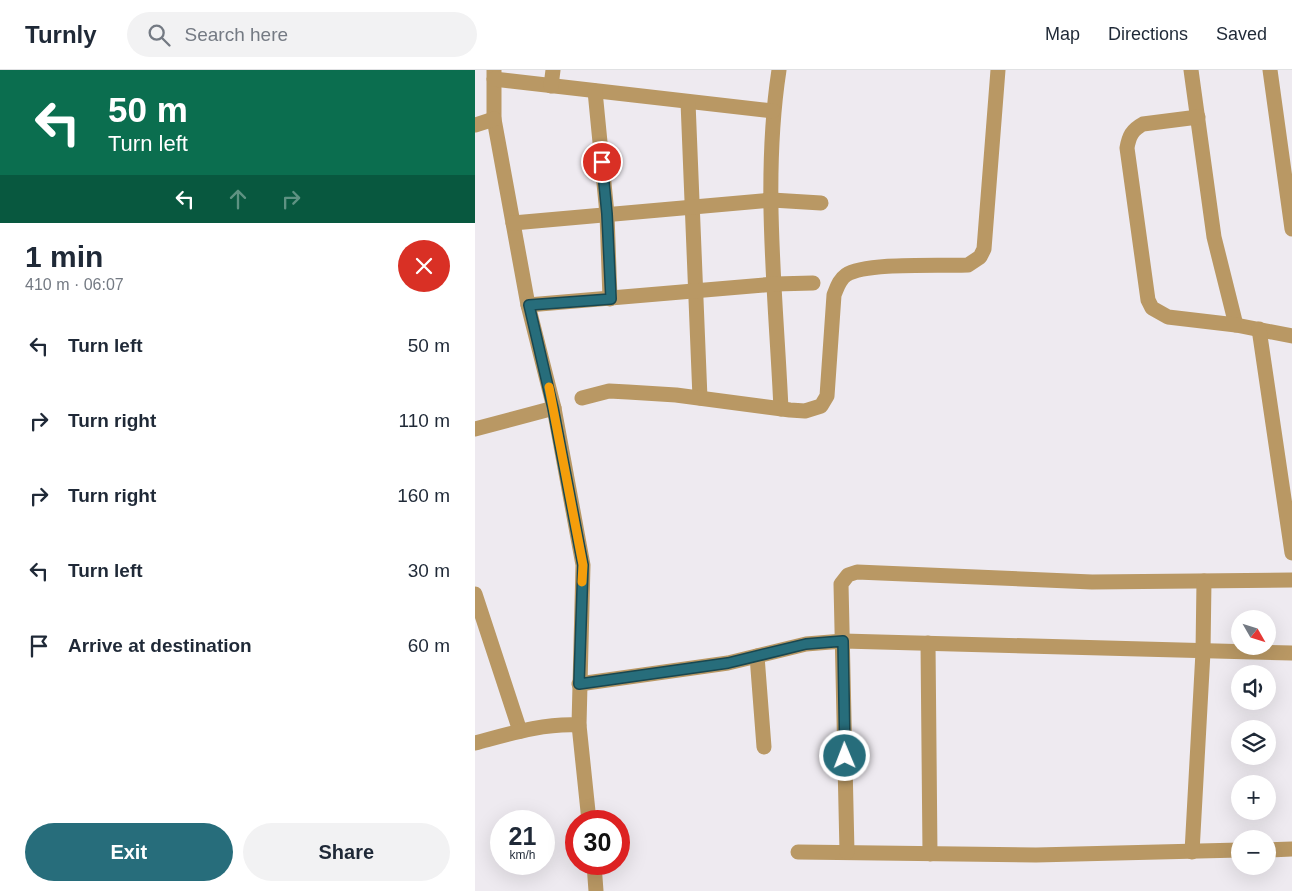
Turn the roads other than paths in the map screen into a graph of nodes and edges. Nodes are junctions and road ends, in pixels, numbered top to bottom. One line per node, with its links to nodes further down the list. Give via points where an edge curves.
1 (553, 70): 7 (street)
2 (779, 70): 10 (street)
3 (998, 70): 31 (street, via 981,257 968,265 867,268 845,276 834,295 827,396 817,408)
4 (1191, 70): 11 (street)
5 (1270, 70): 19 (street)
6 (500, 78): 7 (street); 12 (street)
7 (551, 86): 8 (street)
8 (595, 91): 9 (street); 17 (street)
9 (688, 102): 10 (street); 16 (street)
10 (773, 112): 14 (street)
11 (1198, 117): 25 (street, via 1214,237); 25 (street, via 1143,124 1129,136 1127,148 1148,300 1152,308 1167,317)
12 (494, 119): 13 (street); 18 (street)
13 (475, 125)
14 (772, 200): 15 (street); 16 (street); 21 (street)
15 (821, 203)
16 (692, 206): 17 (street); 22 (street)
17 (607, 214): 18 (street); 23 (street)
18 (524, 222): 24 (street)
19 (1292, 229)
20 (813, 283): 21 (street)
21 (775, 284): 22 (street); 31 (street)
22 (694, 292): 23 (street); 29 (street)
23 (611, 299): 24 (street)
24 (538, 304): 30 (street)
25 (1236, 325): 26 (street)
26 (1259, 329): 27 (street); 33 (street)
27 (1292, 336)
28 (582, 398): 29 (street, via 609,391)
29 (700, 398): 31 (street)
30 (553, 408): 32 (street); 42 (street, via 583,565)
31 (781, 409)
32 (475, 429)
33 (1292, 553)
34 (1292, 580): 35 (street)
35 (1204, 581): 37 (street, via 1092,582 857,572 849,574 841,584); 39 (street)
36 (476, 603): 44 (street)
37 (843, 641): 38 (street); 41 (street, via 806,644); 52 (street)
38 (928, 643): 39 (street); 54 (street)
39 (1203, 652): 40 (street); 53 (street)
40 (1292, 654)
41 (757, 656): 42 (street); 46 (street)
42 (579, 684): 43 (street)
43 (579, 725): 44 (street); 47 (street)
44 (520, 731): 45 (street)
45 (475, 743)
46 (764, 747)
47 (588, 810)
48 (1292, 849): 50 (street)
49 (1231, 850): 53 (street)
50 (1276, 850)
51 (798, 852): 52 (street)
52 (847, 852): 54 (street)
53 (1192, 852): 54 (street)
54 (930, 854)
55 (594, 875): 56 (street)
56 (596, 891)

